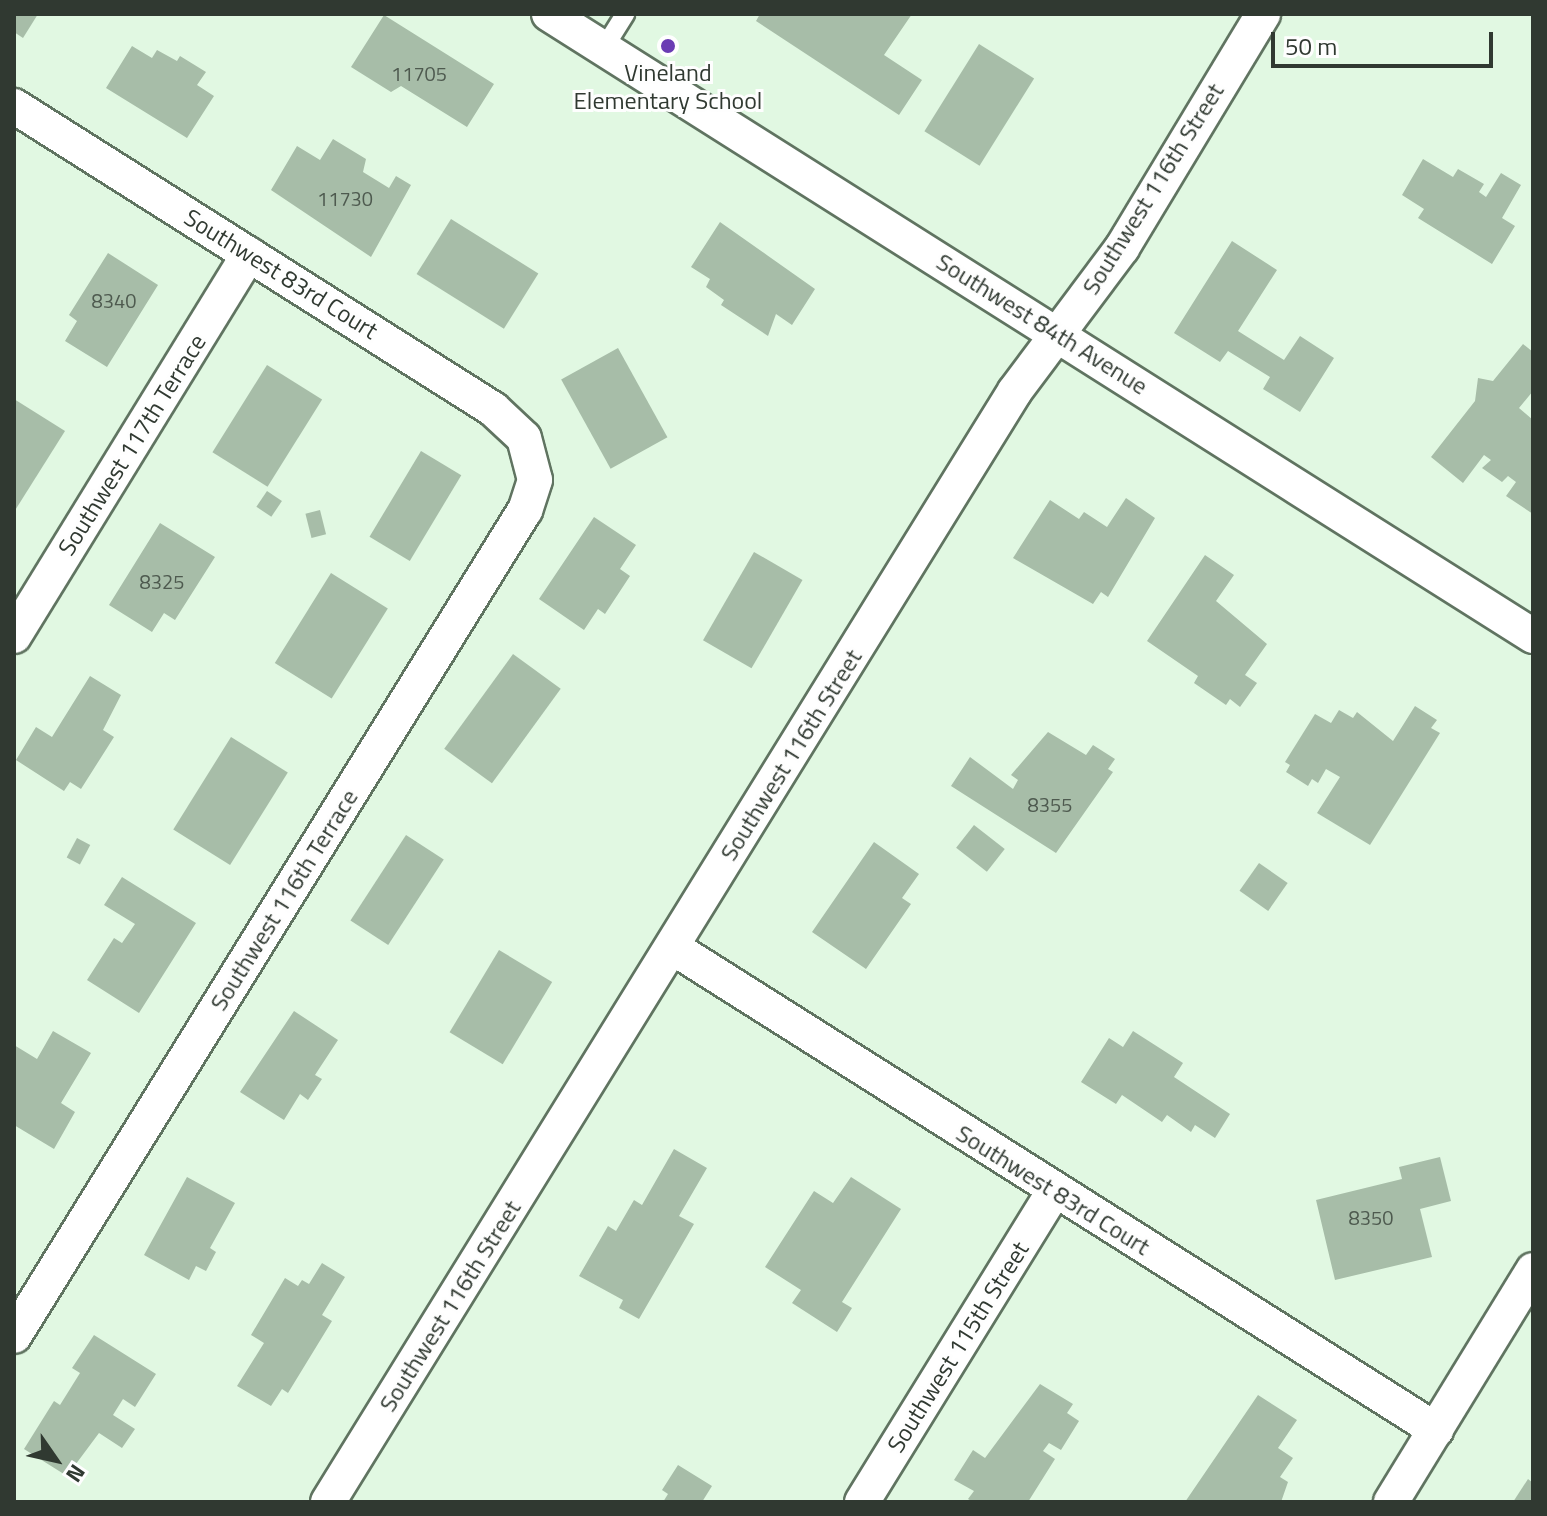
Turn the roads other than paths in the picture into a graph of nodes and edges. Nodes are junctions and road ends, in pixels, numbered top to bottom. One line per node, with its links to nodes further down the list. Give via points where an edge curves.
1 (549, 14): 4 (street, Southwest 84th Avenue)
2 (625, 14): 4 (lane)
3 (1263, 14): 7 (street, Southwest 116th Street, via 1122,248)
4 (604, 48): 7 (street, Southwest 84th Avenue)
5 (14, 106): 6 (street, Southwest 83rd Court)
6 (249, 254): 8 (street, Southwest 83rd Court, via 493,409 524,438); 9 (street, Southwest 117th Terrace)
7 (1058, 334): 10 (street, Southwest 84th Avenue); 11 (street, Southwest 116th Street, via 1015,391)
8 (534, 458): 14 (street, Southwest 116th Terrace, via 535,480 525,510)
9 (14, 636)
10 (1533, 636)
11 (672, 947): 12 (street, Southwest 83rd Court); 16 (street, Southwest 116th Street)
12 (1054, 1191): 15 (street, Southwest 83rd Court); 17 (street, Southwest 115th Street)
13 (1533, 1270): 15 (street)
14 (14, 1336)
15 (1436, 1430): 18 (street)
16 (328, 1502)
17 (862, 1502)
18 (1391, 1502)

